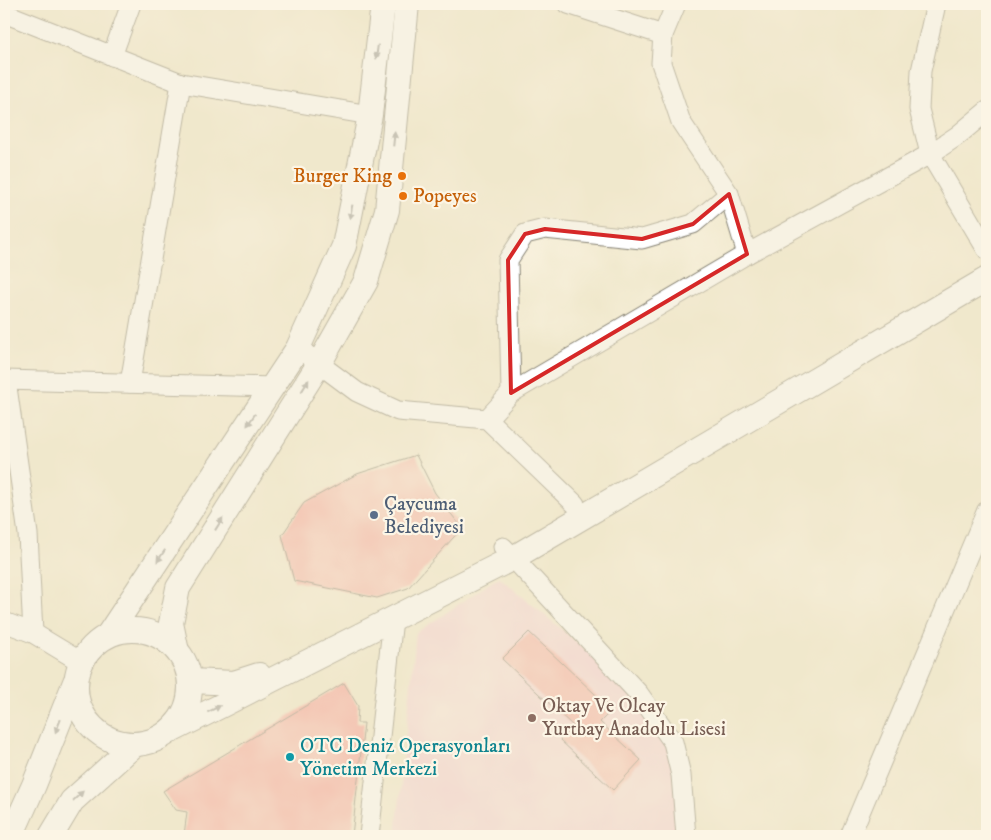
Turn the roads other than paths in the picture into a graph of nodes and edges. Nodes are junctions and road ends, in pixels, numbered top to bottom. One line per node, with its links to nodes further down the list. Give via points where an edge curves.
1 (131, 4): 9 (street)
2 (383, 4): 12 (street, one-way to 12)
3 (406, 4): 20 (street, one-way to 3, via 366,281 387,210)
4 (568, 4): 8 (street)
5 (676, 4): 8 (street)
6 (936, 4): 13 (street, via 921,71 919,109)
7 (4, 13): 9 (street)
8 (663, 35): 14 (street, via 661,63 681,122)
9 (112, 56): 10 (street)
10 (181, 83): 12 (street); 22 (street)
11 (987, 111): 13 (street)
12 (370, 115): 19 (street, one-way to 19, via 344,246)
13 (930, 154): 15 (street); 16 (street)
14 (729, 194): 16 (street); 24 (street, via 693,224 642,239 546,229 525,234 508,260)
15 (987, 250)
16 (748, 254): 24 (street)
17 (987, 264): 26 (street)
18 (987, 280): 28 (street)
19 (298, 348): 20 (street); 23 (street)
20 (319, 364): 25 (street, via 357,392 398,411); 33 (street, one-way to 20, via 171,623 178,588)
21 (5, 380): 22 (street); 31 (street, via 28,534)
22 (130, 383): 23 (street)
23 (274, 387): 32 (street, one-way to 32)
24 (510, 392): 25 (street)
25 (487, 419): 26 (street)
26 (576, 504): 28 (street)
27 (987, 510): 42 (street)
28 (508, 552): 29 (street); 35 (street, via 256,676 234,683); 41 (street, via 638,694 673,742)
29 (393, 619): 36 (street, one-way to 29); 40 (street)
30 (4, 622): 31 (street)
31 (33, 633): 34 (street)
32 (108, 635): 33 (street, via 125,630 144,630 161,636); 34 (street, via 93,646)
33 (176, 648): 35 (street, via 186,663)
34 (79, 671): 37 (street, via 77,700 85,718 98,732 115,742); 38 (street, one-way to 38)
35 (191, 680): 36 (street, via 190,699 183,716)
36 (171, 731): 37 (street, via 154,741)
37 (134, 744): 39 (street, one-way to 37, via 72,802)
38 (11, 836)
39 (51, 836)
40 (369, 836)
41 (686, 836)
42 (850, 836)

